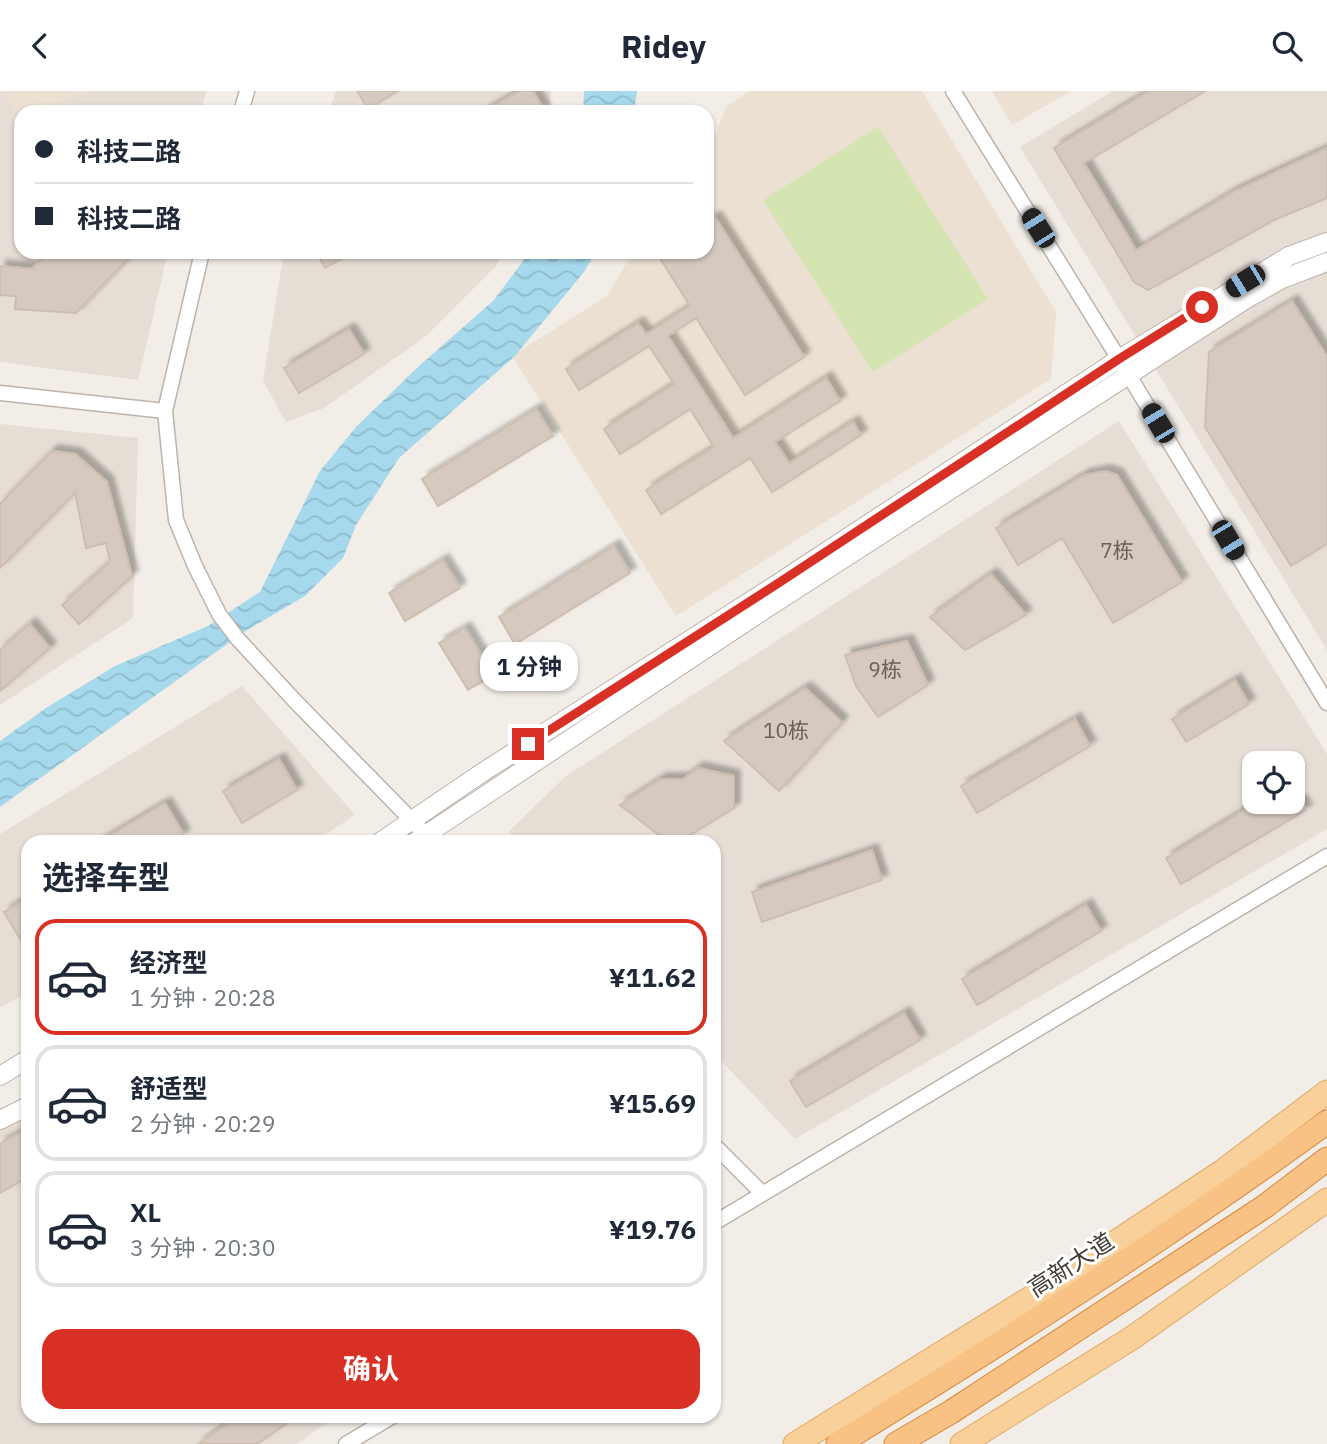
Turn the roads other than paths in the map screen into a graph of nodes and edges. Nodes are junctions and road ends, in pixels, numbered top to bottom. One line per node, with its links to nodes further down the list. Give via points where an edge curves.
1 (953, 91): 5 (street)
2 (1327, 242): 5 (street, via 1289,256)
3 (200, 259): 8 (street)
4 (1327, 262): 6 (street, via 1248,298)
5 (1119, 359): 6 (street); 10 (street, via 483,772)
6 (1129, 377): 9 (street); 10 (street)
7 (0, 393): 8 (street)
8 (165, 411): 10 (street, via 176,520 219,614)
9 (1327, 703)
10 (421, 834)
11 (1327, 856): 20 (street)
12 (21, 1063): 13 (street)
13 (0, 1076)
14 (1327, 1092): 25 (main road, via 1223,1171 1037,1294)
15 (21, 1110): 16 (street)
16 (0, 1121)
17 (1327, 1122): 26 (highway, 高新大道, via 1209,1206)
18 (721, 1152): 20 (street)
19 (1327, 1159): 27 (highway, via 1264,1207)
20 (763, 1194): 22 (street)
21 (1327, 1200): 28 (main road, via 1132,1338)
22 (721, 1219)
23 (381, 1423): 24 (street)
24 (346, 1444)
25 (795, 1444)
26 (838, 1444)
27 (896, 1444)
28 (962, 1444)

